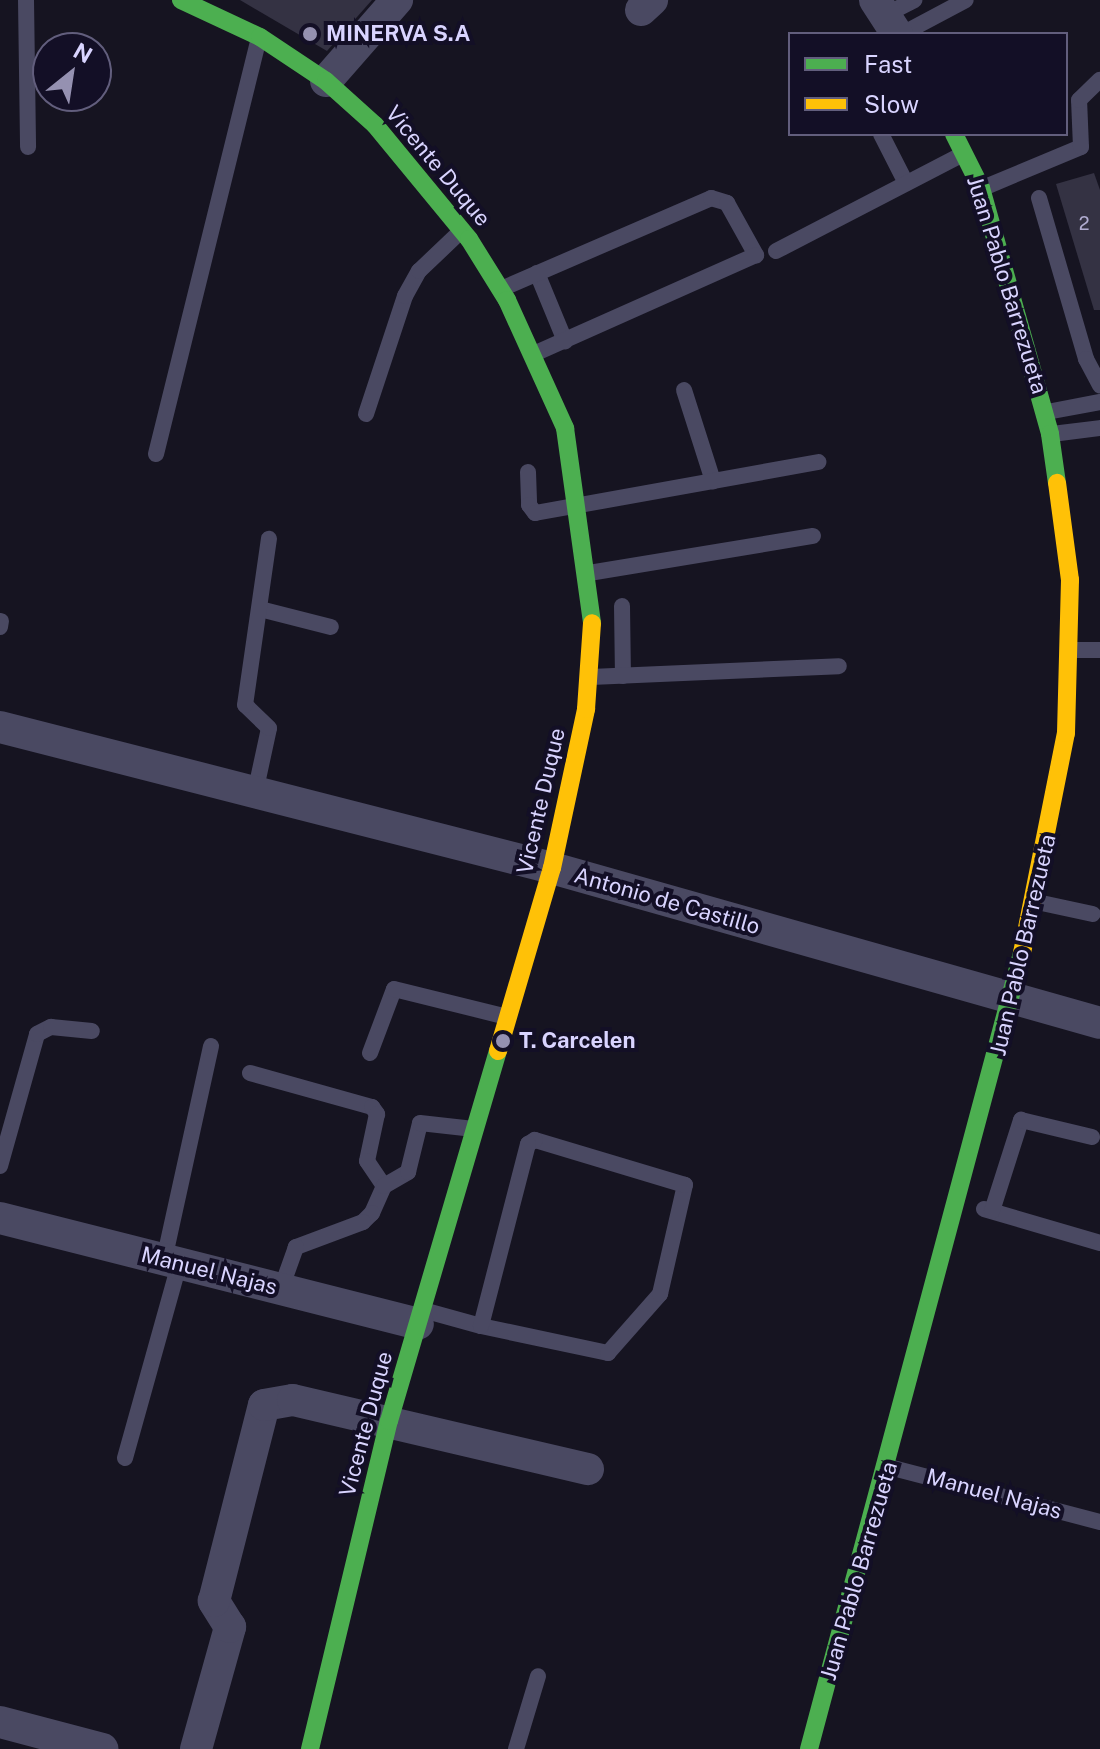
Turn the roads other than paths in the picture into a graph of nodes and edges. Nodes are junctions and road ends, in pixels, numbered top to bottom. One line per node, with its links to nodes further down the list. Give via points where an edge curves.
1 (26, 0): 12 (lane)
2 (181, 0): 7 (street, Vicente Duque)
3 (397, 0): 9 (street)
4 (914, 0): 6 (lane)
5 (966, 0): 6 (lane)
6 (890, 21)
7 (260, 37): 9 (street, Vicente Duque); 30 (lane)
8 (1100, 80): 15 (lane, via 1079,100 1081,147)
9 (326, 81): 17 (street, Vicente Duque, via 375,125)
10 (882, 136): 14 (lane)
11 (955, 136): 13 (street, Juan Pablo Barrezueta)
12 (28, 147)
13 (965, 153): 14 (lane); 15 (street, Juan Pablo Barrezueta)
14 (906, 183): 18 (lane)
15 (981, 188): 26 (street, Juan Pablo Barrezueta)
16 (1039, 198): 23 (lane, via 1086,359)
17 (462, 230): 20 (street, Vicente Duque); 27 (lane, via 419,271 405,296)
18 (776, 251)
19 (537, 273): 20 (lane); 21 (lane); 21 (lane, via 711,198 727,203 756,255)
20 (500, 289): 22 (street, Vicente Duque)
21 (565, 341): 22 (lane)
22 (534, 354): 34 (street, Vicente Duque, via 565,428)
23 (1100, 385)
24 (684, 390): 33 (lane)
25 (1100, 402): 26 (lane)
26 (1046, 413): 29 (street, Juan Pablo Barrezueta)
27 (366, 414)
28 (1100, 428): 29 (lane)
29 (1050, 434): 41 (street, Juan Pablo Barrezueta, via 1068,564)
30 (156, 454)
31 (818, 462): 33 (lane)
32 (528, 472): 34 (lane, via 529,505 535,513)
33 (713, 481): 34 (lane)
34 (581, 506): 37 (street, Vicente Duque)
35 (813, 536): 37 (lane)
36 (269, 539): 39 (lane)
37 (589, 573): 45 (street, Vicente Duque)
38 (622, 606): 44 (lane)
39 (260, 609): 40 (lane); 47 (lane, via 245,705 269,728)
40 (331, 627)
41 (1070, 650): 42 (lane); 49 (street, Juan Pablo Barrezueta, via 1066,733)
42 (1100, 650)
43 (839, 666): 44 (lane)
44 (623, 676): 45 (lane)
45 (591, 677): 48 (street, Vicente Duque)
46 (0, 727): 47 (street, Antonio de Castillo)
47 (255, 793): 48 (street, Antonio de Castillo)
48 (552, 868): 51 (street, Antonio de Castillo); 52 (street, Vicente Duque)
49 (1037, 902): 50 (lane); 51 (street, Juan Pablo Barrezueta)
50 (1093, 914)
51 (1013, 999): 53 (street, Antonio de Castillo); 62 (street, Juan Pablo Barrezueta)
52 (509, 1018): 56 (lane, via 394,989); 58 (street, Vicente Duque)
53 (1100, 1023)
54 (92, 1031): 60 (lane, via 51,1027 37,1034)
55 (211, 1046): 66 (lane)
56 (370, 1053)
57 (250, 1073): 61 (lane, via 372,1107 377,1114 367,1161)
58 (475, 1129): 61 (lane, via 420,1123 408,1172); 68 (street, Vicente Duque)
59 (1092, 1137): 63 (lane, via 1021,1120)
60 (0, 1166)
61 (384, 1186): 67 (lane, via 363,1222 296,1247)
62 (960, 1201): 63 (lane); 72 (street, Juan Pablo Barrezueta)
63 (992, 1211): 65 (lane)
64 (0, 1218): 66 (street, Manuel Najas)
65 (1100, 1243)
66 (172, 1262): 67 (street, Manuel Najas); 71 (lane)
67 (281, 1289): 68 (street, Manuel Najas)
68 (420, 1317): 69 (lane); 70 (street, Vicente Duque)
69 (481, 1326): 69 (lane, via 528,1144 535,1140 685,1185 660,1294 608,1353)
70 (389, 1421): 73 (street); 78 (street, via 284,1399 259,1413 214,1601 230,1627); 79 (street, Vicente Duque)
71 (125, 1458)
72 (889, 1467): 74 (lane, Manuel Najas); 81 (street, Juan Pablo Barrezueta)
73 (588, 1469)
74 (1100, 1522)
75 (538, 1676): 80 (lane)
76 (0, 1722): 77 (street)
77 (102, 1749)
78 (196, 1749)
79 (310, 1749)
80 (516, 1749)
81 (809, 1749)

